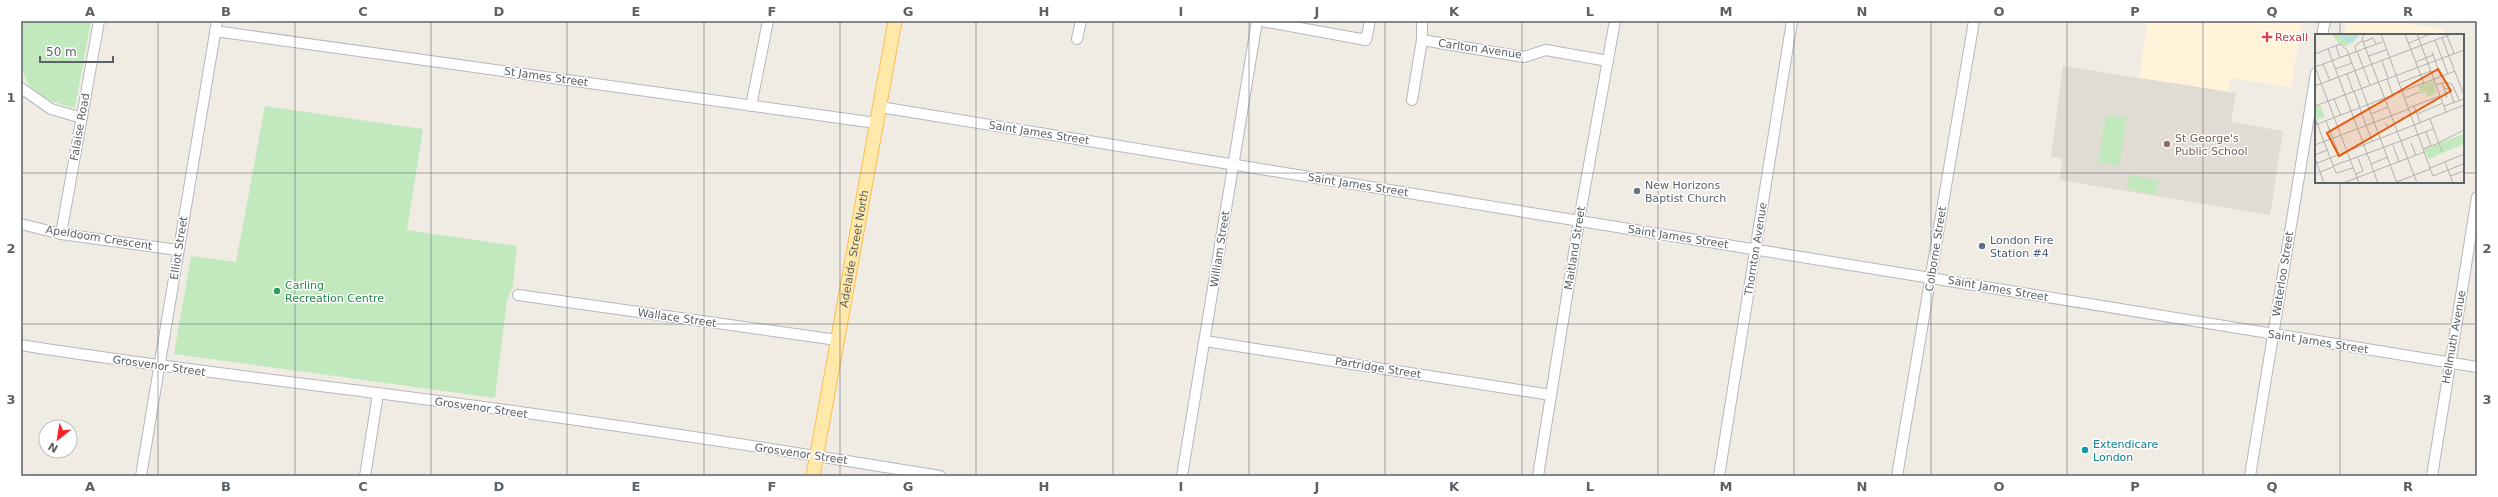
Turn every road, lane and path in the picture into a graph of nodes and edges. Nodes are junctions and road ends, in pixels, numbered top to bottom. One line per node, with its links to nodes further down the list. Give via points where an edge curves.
1 (99, 21): 23 (street, Falaise Road)
2 (768, 21): 21 (street)
3 (895, 21): 22 (main road, Adelaide Street North)
4 (1081, 21): 15 (street)
5 (1257, 21): 25 (street, William Street)
6 (1262, 21): 7 (street, via 1366,40)
7 (1370, 21)
8 (1422, 21): 16 (street)
9 (1615, 21): 17 (street, Maitland Street)
10 (1792, 21): 31 (street, Thornton Avenue)
11 (1974, 21): 32 (street, Colborne Street)
12 (2324, 21): 14 (street)
13 (216, 26): 21 (street, St James Street); 30 (street, Elliot Street)
14 (2322, 34)
15 (1078, 39)
16 (1422, 40): 17 (street, Carlton Avenue, via 1524,56 1546,50); 20 (street)
17 (1608, 61): 27 (street, Maitland Street)
18 (2315, 79): 34 (street, Waterloo Street)
19 (21, 88): 23 (street, via 51,109)
20 (1412, 100)
21 (751, 106): 24 (street, St James Street)
22 (880, 107): 24 (main road, Adelaide Street North); 25 (street, Saint James Street)
23 (82, 118): 29 (street, Falaise Road)
24 (876, 123): 35 (main road, Adelaide Street North)
25 (1233, 164): 27 (street, Saint James Street); 36 (street, William Street)
26 (2477, 197): 38 (street, Hellmuth Avenue)
27 (1579, 221): 31 (street, Saint James Street); 42 (street, Maitland Street)
28 (21, 224): 29 (street, Apeldoom Crescent)
29 (61, 234): 30 (street, Apeldoom Crescent)
30 (178, 250): 39 (street, Elliot Street)
31 (1756, 250): 32 (street, Saint James Street); 50 (street, Thornton Avenue)
32 (1931, 277): 34 (street, Saint James Street); 51 (street, Colborne Street)
33 (518, 295): 35 (street, Wallace Street)
34 (2273, 335): 38 (street, Saint James Street); 52 (street, Waterloo Street)
35 (837, 340): 43 (main road, Adelaide Street North)
36 (1205, 341): 42 (street, Partridge Street); 48 (street, William Street)
37 (21, 345): 39 (street, Grosvenor Street)
38 (2451, 362): 40 (street, Saint James Street); 53 (street, Hellmuth Avenue)
39 (160, 367): 41 (street, Grosvenor Street); 44 (street, Elliot Street)
40 (2477, 367)
41 (378, 394): 43 (street, Grosvenor Street); 45 (street)
42 (1551, 395): 49 (street, Maitland Street)
43 (816, 456): 46 (main road, Adelaide Street North); 47 (street, Grosvenor Street)
44 (141, 476)
45 (365, 476)
46 (813, 476)
47 (940, 476)
48 (1182, 476)
49 (1538, 476)
50 (1719, 476)
51 (1897, 476)
52 (2250, 476)
53 (2432, 476)

